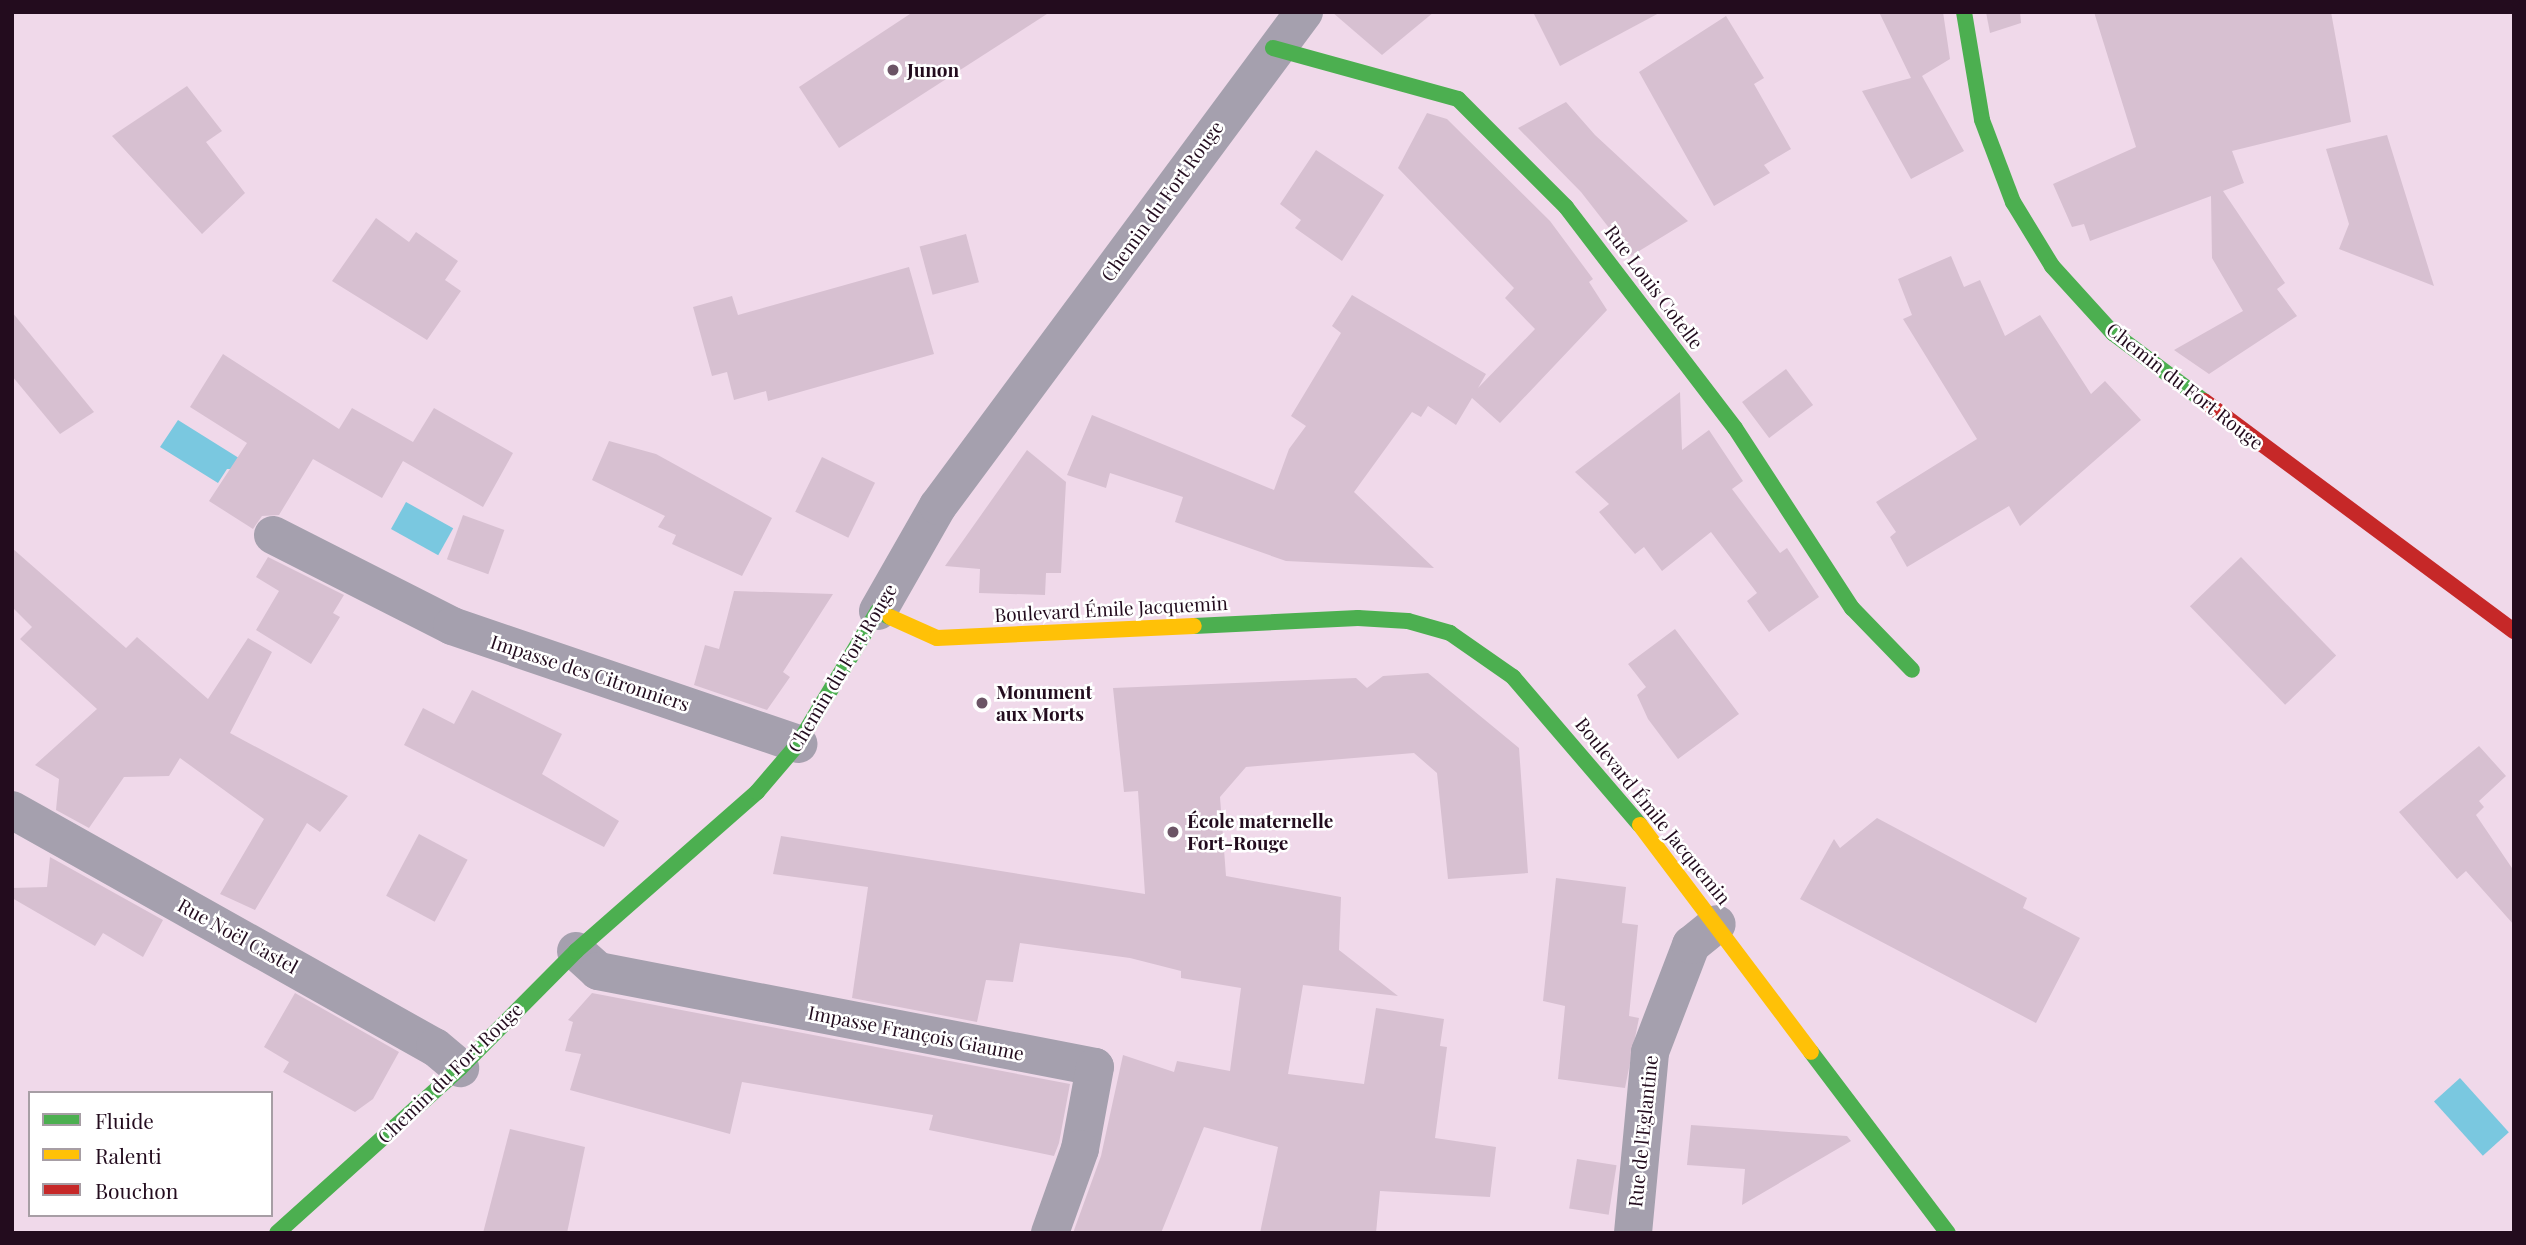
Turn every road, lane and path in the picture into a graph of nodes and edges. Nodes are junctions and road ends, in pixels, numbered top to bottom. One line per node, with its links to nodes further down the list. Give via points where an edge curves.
1 (1304, 12): 3 (street, Chemin du Fort Rouge)
2 (1964, 12): 6 (main road, Chemin du Fort Rouge, via 1982,120 2013,202 2052,266 2113,333)
3 (1273, 48): 5 (street, Chemin du Fort Rouge, via 938,506); 7 (main road, Rue Louis Cotelle, via 1458,99 1566,207 1735,428 1852,608)
4 (273, 536): 8 (street, Impasse des Citronniers, via 453,626)
5 (878, 611): 8 (main road, Chemin du Fort Rouge); 10 (main road, Boulevard Émile Jacquemin, via 937,638 1358,618 1408,621 1450,633 1513,677 1597,769)
6 (2514, 631)
7 (1912, 670)
8 (798, 744): 11 (main road, Chemin du Fort Rouge, via 757,792)
9 (12, 810): 12 (street, Rue Noël Castel, via 435,1047)
10 (1717, 924): 15 (street, Rue de l'Eglantine, via 1690,945 1650,1052); 16 (main road, Boulevard Émile Jacquemin, via 1920,1205)
11 (576, 951): 12 (main road, Chemin du Fort Rouge); 14 (street, Impasse François Giaume, via 598,971 1095,1067 1080,1149)
12 (460, 1068): 13 (main road, Chemin du Fort Rouge)
13 (277, 1233)
14 (1050, 1233)
15 (1633, 1233)
16 (1948, 1233)

